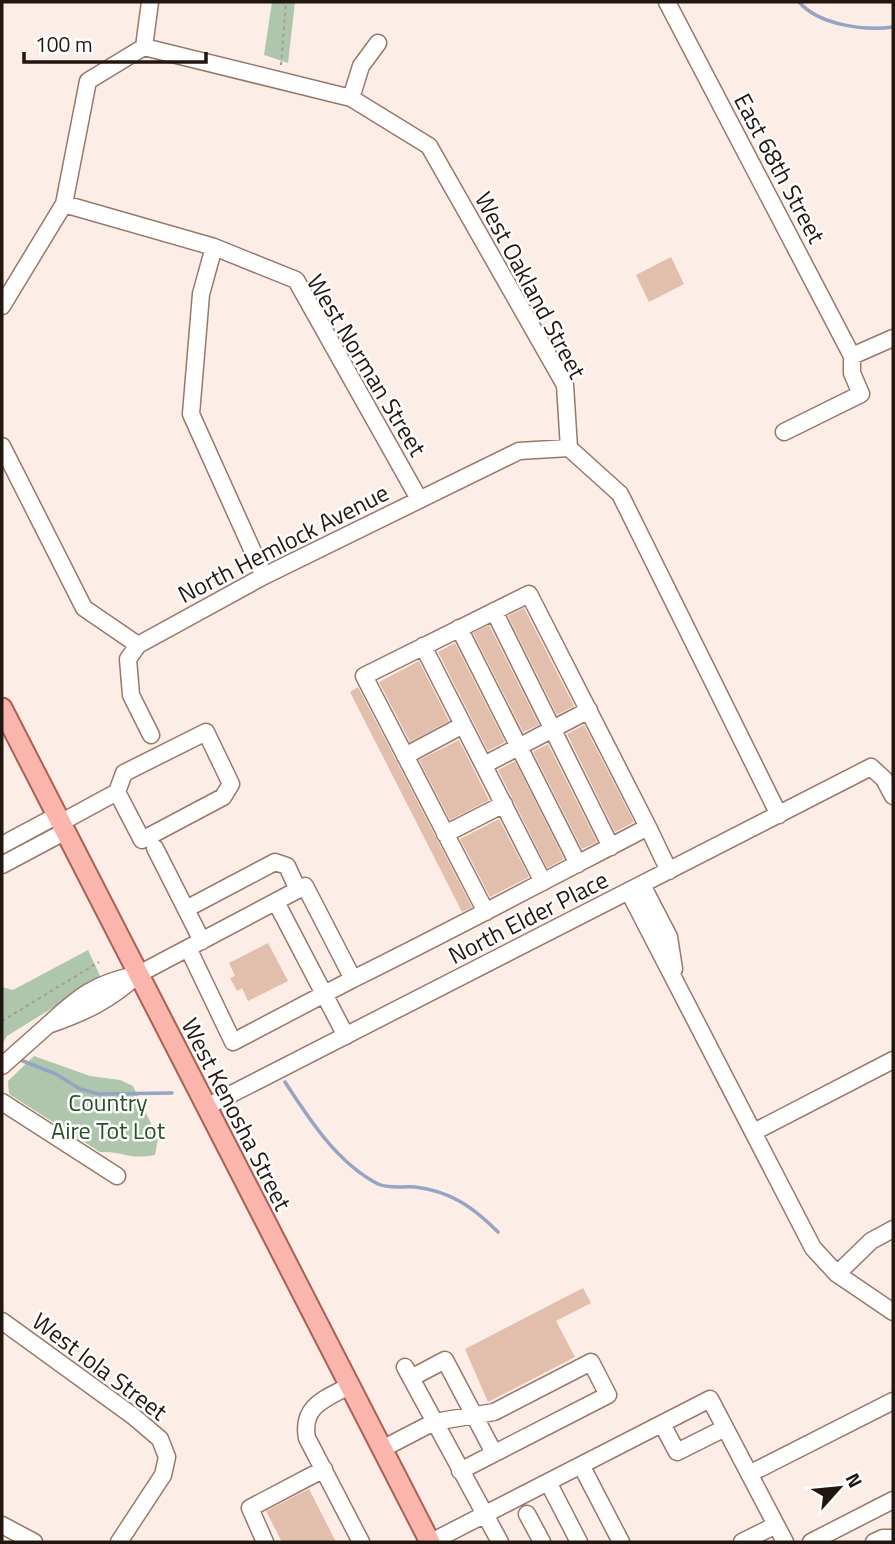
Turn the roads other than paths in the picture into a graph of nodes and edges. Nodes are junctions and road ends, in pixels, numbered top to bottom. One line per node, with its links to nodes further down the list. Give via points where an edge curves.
1 (150, 2): 4 (street)
2 (667, 2): 10 (street, East 68th Street)
3 (378, 43): 5 (street, via 361,66)
4 (144, 47): 5 (street, West Oakland Street); 6 (street, via 88,81)
5 (351, 98): 13 (street, West Oakland Street, via 429,146 565,385)
6 (64, 204): 7 (street, West Norman Street); 8 (street)
7 (214, 247): 14 (street, West Norman Street, via 296,280); 15 (street, via 201,295 191,414)
8 (2, 306)
9 (893, 338): 10 (street)
10 (852, 356): 11 (street, East 68th Street, via 852,373 861,394)
11 (784, 432)
12 (2, 446): 18 (street, via 84,608)
13 (569, 448): 14 (street, North Hemlock Avenue, via 519,451); 31 (street, via 620,494)
14 (419, 499): 15 (street, North Hemlock Avenue)
15 (264, 576): 18 (street, North Hemlock Avenue)
16 (494, 611): 17 (street); 21 (street, via 529,594); 23 (street)
17 (459, 628): 19 (street); 25 (street)
18 (138, 645): 24 (street, via 128,659 131,695)
19 (423, 646): 22 (street); 26 (street, via 364,676)
20 (2, 708): 32 (main road, West Kenosha Street)
21 (589, 710): 23 (street); 33 (street)
22 (463, 725): 26 (street); 27 (street)
23 (553, 729): 25 (street); 36 (street)
24 (150, 735)
25 (519, 747): 27 (street); 39 (street)
26 (405, 756): 34 (street)
27 (484, 765): 30 (street)
28 (892, 790): 31 (street, North Elder Place, via 871,766)
29 (117, 792): 29 (street, via 142,839 223,797 231,784 206,732 124,773); 32 (street)
30 (504, 804): 34 (street); 41 (street)
31 (779, 815): 40 (street, North Elder Place)
32 (60, 824): 35 (street); 38 (street); 49 (main road, West Kenosha Street)
33 (648, 827): 36 (street); 40 (street)
34 (445, 834): 46 (street)
35 (4, 843): 38 (street)
36 (611, 847): 39 (street)
37 (155, 848): 45 (street)
38 (8, 861)
39 (578, 864): 41 (street)
40 (669, 872): 42 (street, North Elder Place)
41 (543, 882): 46 (street)
42 (636, 888): 52 (street, North Elder Place); 57 (street, via 674,975)
43 (298, 890): 44 (street); 45 (street, via 287,866 275,862); 50 (street, via 305,886)
44 (276, 902): 47 (street); 51 (street)
45 (186, 909): 47 (street)
46 (486, 912): 50 (street)
47 (202, 940): 48 (street)
48 (188, 948): 49 (street); 51 (street, via 233,1042)
49 (137, 975): 54 (street, via 109,980 77,998); 56 (main road, West Kenosha Street)
50 (353, 979): 51 (street)
51 (325, 995): 52 (street)
52 (346, 1036): 56 (street, North Elder Place)
53 (893, 1060): 57 (street)
54 (3, 1065)
55 (2, 1102): 58 (street)
56 (206, 1107): 63 (main road, West Kenosha Street)
57 (754, 1132): 60 (street, via 813,1248)
58 (117, 1175)
59 (893, 1229): 60 (street, via 871,1241)
60 (837, 1274): 61 (street)
61 (893, 1312)
62 (2, 1321): 83 (street, West Iola Street, via 133,1416 153,1432 166,1451 160,1481)
63 (349, 1386): 69 (main road, West Kenosha Street); 72 (street, via 322,1400 307,1415 307,1438)
64 (893, 1401): 74 (street)
65 (474, 1415): 66 (street); 66 (street, via 445,1360 408,1372); 70 (street); 70 (street, via 494,1412 591,1362 608,1395)
66 (434, 1422): 69 (street); 73 (street)
67 (662, 1424): 68 (street, via 677,1452); 68 (street, via 710,1399); 71 (street)
68 (725, 1428): 74 (street)
69 (382, 1449): 86 (main road, West Kenosha Street)
70 (494, 1453): 73 (street)
71 (581, 1465): 75 (street); 90 (street)
72 (324, 1469): 84 (street, via 250,1508); 85 (street)
73 (460, 1471): 78 (street)
74 (749, 1474): 80 (street)
75 (548, 1482): 78 (street); 89 (street)
76 (893, 1500): 93 (street)
77 (527, 1514): 88 (street)
78 (483, 1515): 86 (street); 87 (street)
79 (2, 1525): 82 (street)
80 (776, 1525): 91 (street); 92 (street)
81 (893, 1538): 94 (street)
82 (34, 1542)
83 (120, 1542)
84 (265, 1542)
85 (361, 1542)
86 (430, 1542)
87 (500, 1542)
88 (542, 1542)
89 (579, 1542)
90 (621, 1542)
91 (742, 1542)
92 (785, 1542)
93 (811, 1542)
94 (874, 1542)

